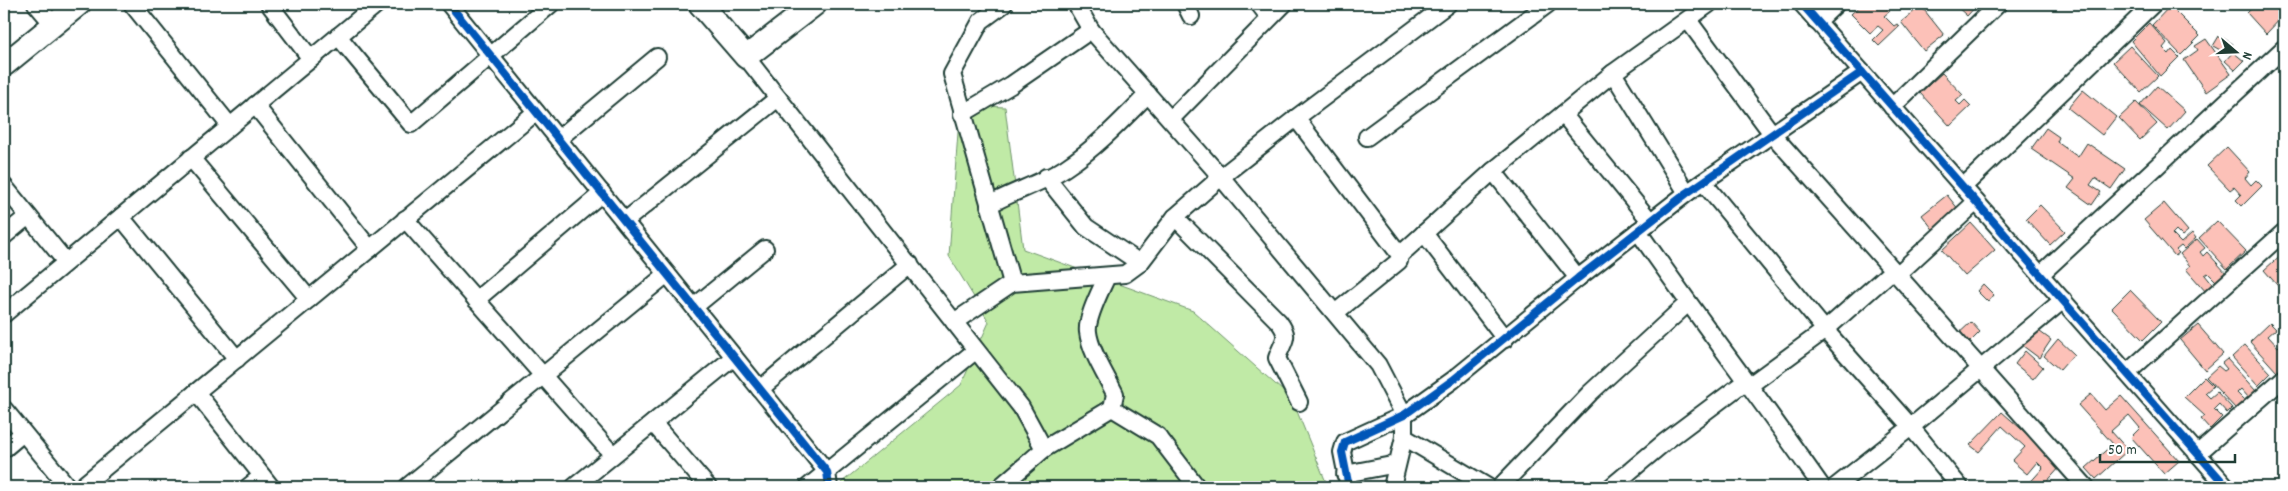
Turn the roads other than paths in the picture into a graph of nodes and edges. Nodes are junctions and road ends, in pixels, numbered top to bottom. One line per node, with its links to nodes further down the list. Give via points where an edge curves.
1 (36, 4): 24 (street)
2 (79, 4): 24 (street)
3 (132, 4): 44 (street)
4 (269, 4): 31 (street)
5 (377, 4): 26 (street)
6 (449, 4): 28 (street)
7 (552, 4): 28 (street)
8 (700, 4): 30 (street)
9 (815, 4): 30 (street)
10 (1004, 4): 40 (street, via 981,21 952,74)
11 (1076, 4): 25 (street)
12 (1258, 4): 21 (street)
13 (1284, 4): 21 (street)
14 (1448, 4): 42 (street)
15 (1548, 4): 46 (street)
16 (1709, 4): 22 (street)
17 (1802, 4): 23 (street)
18 (1836, 4): 23 (street)
19 (1998, 4): 38 (street)
20 (2153, 4): 54 (street)
21 (1269, 17): 43 (street)
22 (1688, 20): 34 (street); 45 (street)
23 (1818, 22): 33 (street)
24 (54, 24): 32 (street)
25 (1091, 30): 35 (street); 40 (street, via 1012,85)
26 (338, 36): 28 (street, via 411,124); 31 (street)
27 (2284, 48): 76 (street)
28 (491, 56): 39 (street)
29 (657, 57): 47 (street)
30 (746, 58): 36 (street)
31 (312, 59): 37 (street)
32 (4, 65)
33 (1862, 72): 38 (street); 45 (street)
34 (1613, 73): 41 (street); 56 (street)
35 (1148, 94): 43 (street); 50 (street, via 1068,167)
36 (778, 98): 63 (street); 73 (street)
37 (255, 106): 44 (street); 68 (street)
38 (1892, 107): 54 (street)
39 (536, 112): 47 (street); 62 (street)
40 (962, 114): 58 (street)
41 (1563, 114): 49 (street); 64 (street)
42 (1296, 118): 51 (street); 70 (street)
43 (1171, 119): 51 (street)
44 (230, 126): 48 (street)
45 (1773, 135): 52 (street); 74 (street)
46 (1367, 138)
47 (558, 139): 55 (street)
48 (191, 158): 60 (street); 80 (street)
49 (1493, 171): 66 (street); 78 (street)
50 (1046, 177): 58 (street); 72 (street, via 1086,227)
51 (1221, 177): 61 (street); 85 (street)
52 (1703, 182): 56 (street); 88 (street)
53 (4, 186): 59 (street)
54 (1963, 187): 57 (street)
55 (602, 193): 63 (street); 81 (street)
56 (1687, 194): 64 (street)
57 (1976, 202): 74 (street); 76 (street)
58 (989, 205): 79 (street)
59 (28, 216): 67 (street); 71 (street)
60 (121, 217): 71 (street); 92 (street)
61 (1175, 217): 72 (street); 100 (street, via 1286,332 1277,358)
62 (405, 219): 68 (street); 81 (street)
63 (625, 221): 75 (street)
64 (1644, 226): 78 (street); 83 (street)
65 (2284, 232): 94 (street)
66 (1424, 233): 70 (street); 89 (street)
67 (4, 236)
68 (370, 248): 80 (street)
69 (765, 249): 84 (street)
70 (1400, 254): 85 (street, via 1399,261)
71 (66, 262): 86 (street)
72 (1140, 263): 77 (street, via 1125,274)
73 (910, 264): 87 (street); 98 (street)
74 (1895, 273): 88 (street); 93 (street)
75 (667, 274): 84 (street); 95 (street)
76 (2040, 275): 82 (street)
77 (1107, 276): 79 (street); 101 (street, via 1087,332 1115,394)
78 (1578, 278): 89 (street)
79 (1012, 283): 87 (street)
80 (309, 299): 92 (street)
81 (476, 300): 95 (street)
82 (2063, 300): 93 (street); 94 (street)
83 (1688, 303): 97 (street); 128 (street, via 1590,393)
84 (694, 307): 91 (street)
85 (1335, 313): 103 (street, via 1378,365)
86 (4, 314)
87 (954, 322): 90 (street)
88 (1825, 330): 97 (street); 105 (street)
89 (1505, 339): 103 (street)
90 (975, 351): 108 (street, via 1021,407); 113 (street)
91 (734, 357): 98 (street); 104 (street)
92 (237, 358): 99 (street)
93 (1980, 367): 105 (street); 132 (street)
94 (2127, 373): 110 (street)
95 (543, 376): 111 (street); 121 (street)
96 (2284, 378): 110 (street)
97 (1748, 383): 129 (street, via 1666,441); 130 (street)
98 (760, 389): 113 (street)
99 (196, 392): 115 (street); 119 (street)
100 (1299, 402)
101 (1112, 408): 108 (street); 125 (street, via 1158,436)
102 (4, 410): 106 (street)
103 (1404, 415): 107 (street); 114 (street, via 1346,442 1342,452)
104 (653, 423): 111 (street); 122 (street)
105 (1911, 427): 117 (street); 131 (street)
106 (23, 433): 109 (street); 118 (street)
107 (1404, 437): 112 (street); 127 (street)
108 (1044, 448): 124 (street)
109 (4, 449)
110 (2197, 454): 133 (street)
111 (613, 455): 116 (street)
112 (1397, 464): 114 (street); 126 (street)
113 (828, 479): 123 (street)
114 (1347, 481)
115 (266, 482): 120 (street)
116 (579, 486)
117 (1839, 486)
118 (68, 487)
119 (81, 487)
120 (248, 487)
121 (407, 487)
122 (708, 487)
123 (808, 487)
124 (1000, 487)
125 (1197, 487)
126 (1392, 487)
127 (1488, 487)
128 (1500, 487)
129 (1611, 487)
130 (1822, 487)
131 (1960, 487)
132 (2086, 487)
133 (2227, 487)

